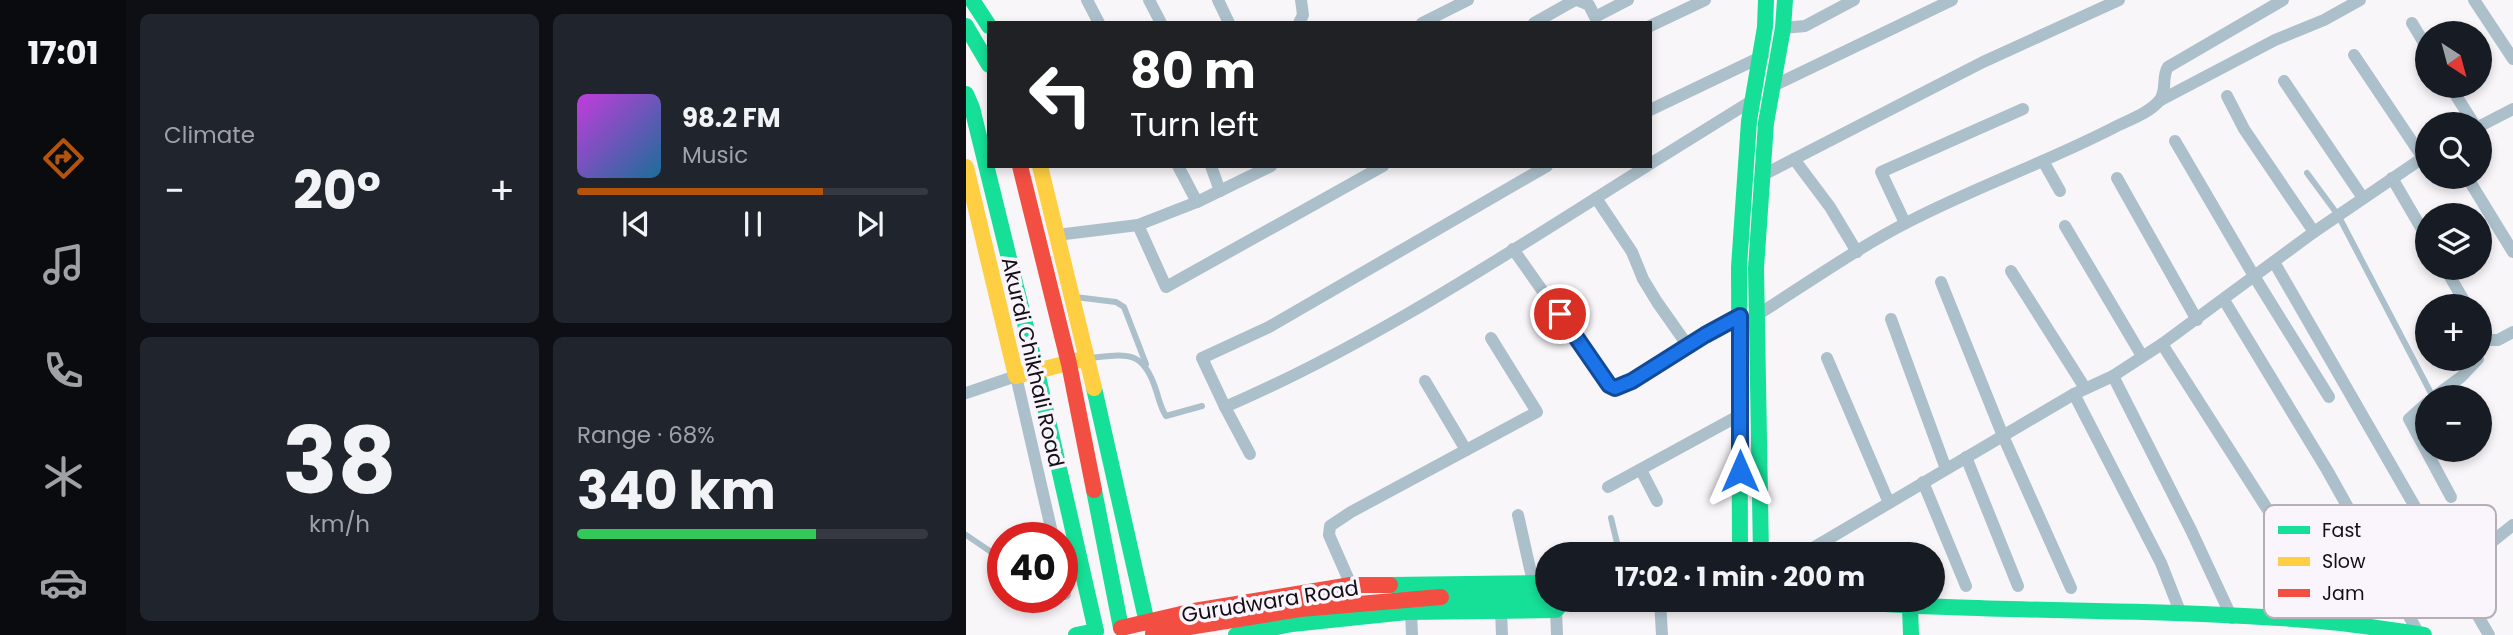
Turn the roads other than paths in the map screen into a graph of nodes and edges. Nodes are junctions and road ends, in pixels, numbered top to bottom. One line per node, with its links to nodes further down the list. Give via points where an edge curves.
1 (972, 0): 24 (street)
2 (1087, 0): 18 (street)
3 (1149, 0): 19 (street)
4 (1218, 0): 20 (street)
5 (1301, 0): 21 (street)
6 (1468, 0): 22 (street)
7 (1576, 0): 8 (street, via 1589,5 1595,17); 23 (street)
8 (1628, 0)
9 (1705, 0): 26 (street)
10 (1766, 0): 31 (street)
11 (1785, 0): 28 (street)
12 (1854, 0): 28 (street, via 1805,26)
13 (1952, 0): 36 (street)
14 (2119, 0): 47 (street, via 1983,62)
15 (2283, 0): 40 (street, via 2168,66)
16 (2360, 0): 40 (street)
17 (2474, 0): 33 (street)
18 (1098, 21)
19 (1160, 21)
20 (1228, 21)
21 (1300, 21)
22 (1426, 21)
23 (1538, 21)
24 (987, 23)
25 (2412, 23): 29 (street)
26 (1652, 25)
27 (966, 26): 34 (street)
28 (1783, 28): 32 (street)
29 (2415, 28)
30 (2354, 55): 46 (street)
31 (1761, 56): 32 (street); 39 (street); 42 (street)
32 (1778, 59): 36 (street)
33 (2513, 59)
34 (987, 62)
35 (2284, 81): 68 (street)
36 (1773, 86): 61 (street)
37 (966, 94): 103 (street, Akurdi Chikhali Road)
38 (2227, 96): 75 (street)
39 (1753, 100): 49 (street); 84 (street)
40 (2159, 101): 48 (street)
41 (2513, 108): 44 (street)
42 (1652, 109)
43 (2024, 109): 72 (street, via 1881,172)
44 (2492, 119)
45 (2175, 141): 82 (street)
46 (2415, 143)
47 (1794, 159): 61 (street); 78 (street)
48 (2043, 161): 66 (street); 72 (street)
49 (1652, 163)
50 (2415, 163): 63 (street)
51 (966, 167): 104 (street)
52 (1020, 168): 100 (street, Akurdi Chikhali Road)
53 (1040, 168): 76 (street)
54 (1179, 168): 69 (street)
55 (1212, 168): 65 (street)
56 (1267, 168): 65 (street)
57 (1379, 168): 73 (street, via 1166,286)
58 (1544, 168): 113 (street, via 1269,327 1202,358)
59 (1643, 168): 67 (street)
60 (2307, 173): 70 (lane)
61 (1763, 175): 85 (street)
62 (2117, 178): 91 (street)
63 (2392, 178): 68 (street); 71 (street)
64 (2474, 189): 79 (street)
65 (1220, 191): 69 (street)
66 (2060, 191)
67 (1596, 198): 77 (street); 96 (street)
68 (2363, 198): 70 (street)
69 (1198, 202): 73 (street)
70 (2338, 215): 75 (street); 107 (lane)
71 (2415, 217)
72 (1905, 223): 78 (street)
73 (1138, 225): 76 (street)
74 (2066, 226): 97 (street)
75 (2314, 232): 80 (street)
76 (1057, 235): 86 (street)
77 (1513, 249): 96 (street, via 1609,385 1622,386); 113 (street, via 1285,381)
78 (1857, 252): 89 (street)
79 (2513, 252)
80 (2274, 262): 82 (street); 131 (street)
81 (2011, 271): 109 (street)
82 (2253, 276): 87 (street); 111 (street)
83 (1941, 282): 117 (street)
84 (1739, 296): 85 (street); 88 (street)
85 (1757, 296): 89 (street)
86 (1072, 297): 98 (street); 101 (lane, via 1124,307)
87 (2224, 300): 91 (street); 130 (street)
88 (1740, 316): 96 (street); 115 (street)
89 (1757, 316): 140 (street)
90 (1891, 319): 122 (street)
91 (2197, 320): 95 (street)
92 (2513, 332): 94 (street)
93 (1491, 338): 118 (street, via 1538,412)
94 (2492, 340)
95 (2162, 344): 97 (street); 129 (street)
96 (1688, 346)
97 (2142, 356): 105 (street)
98 (1087, 358): 100 (street); 101 (lane, via 1126,356); 163 (street)
99 (1827, 358): 128 (street)
100 (1069, 364): 103 (street); 165 (street, Akurdi Chikhali Road)
101 (1147, 366): 112 (lane, via 1164,415)
102 (2466, 371): 108 (street)
103 (1037, 372): 104 (street); 166 (street, Akurdi Chikhali Road)
104 (1016, 376): 110 (street); 134 (street)
105 (2112, 376): 109 (street); 158 (street)
106 (1425, 381): 118 (street)
107 (2427, 385)
108 (2450, 385)
109 (2079, 391): 117 (street); 157 (street)
110 (966, 393)
111 (2329, 397)
112 (1202, 406)
113 (1225, 407): 119 (street)
114 (2415, 414): 116 (street, via 2409,419)
115 (1740, 415): 123 (street); 139 (street)
116 (2415, 430)
117 (2003, 436): 120 (street); 148 (street)
118 (1466, 450): 145 (street, via 1330,526 1329,535)
119 (1250, 454)
120 (1966, 457): 122 (street); 147 (street)
121 (2432, 462): 126 (street)
122 (1946, 469): 124 (street)
123 (1641, 470): 125 (street); 127 (street)
124 (1923, 482): 128 (street); 146 (street)
125 (1608, 487)
126 (2451, 497)
127 (1657, 501)
128 (1889, 503): 141 (street)
129 (2265, 505)
130 (2347, 505)
131 (2415, 505)
132 (1518, 515): 143 (street)
133 (1611, 518): 138 (lane)
134 (1050, 522)
135 (2513, 525): 137 (street)
136 (966, 535): 142 (lane)
137 (2496, 539)
138 (1617, 542)
139 (1740, 542)
140 (1761, 542)
141 (1823, 542)
142 (987, 549)
143 (1535, 567)
144 (1535, 582): 145 (street, Gurudwara Road)
145 (1352, 585): 163 (street, Gurudwara Road, via 1194,611)
146 (1966, 586)
147 (2018, 586)
148 (2071, 588)
149 (1535, 601): 163 (street, via 1463,596 1346,604)
150 (1535, 605): 152 (street, Gurudwara Road)
151 (1945, 608): 157 (street)
152 (1501, 611): 153 (street, Gurudwara Road); 170 (street)
153 (1410, 612): 164 (street, Gurudwara Road); 169 (street)
154 (1556, 612): 171 (street)
155 (1661, 612): 172 (street)
156 (1910, 612): 173 (street)
157 (2181, 614): 158 (street)
158 (2232, 618): 162 (street)
159 (2337, 618): 162 (street)
160 (2412, 618): 174 (street)
161 (2480, 618): 175 (street)
162 (2340, 623): 174 (street)
163 (1150, 628): 165 (street, Gurudwara Road)
164 (1286, 630): 168 (street, Gurudwara Road)
165 (1124, 631): 166 (street, Gurudwara Road, via 1108,625)
166 (1094, 633): 167 (street, Gurudwara Road)
167 (1076, 635)
168 (1236, 635)
169 (1412, 635)
170 (1502, 635)
171 (1557, 635)
172 (1662, 635)
173 (1911, 635)
174 (2422, 635)
175 (2489, 635)

